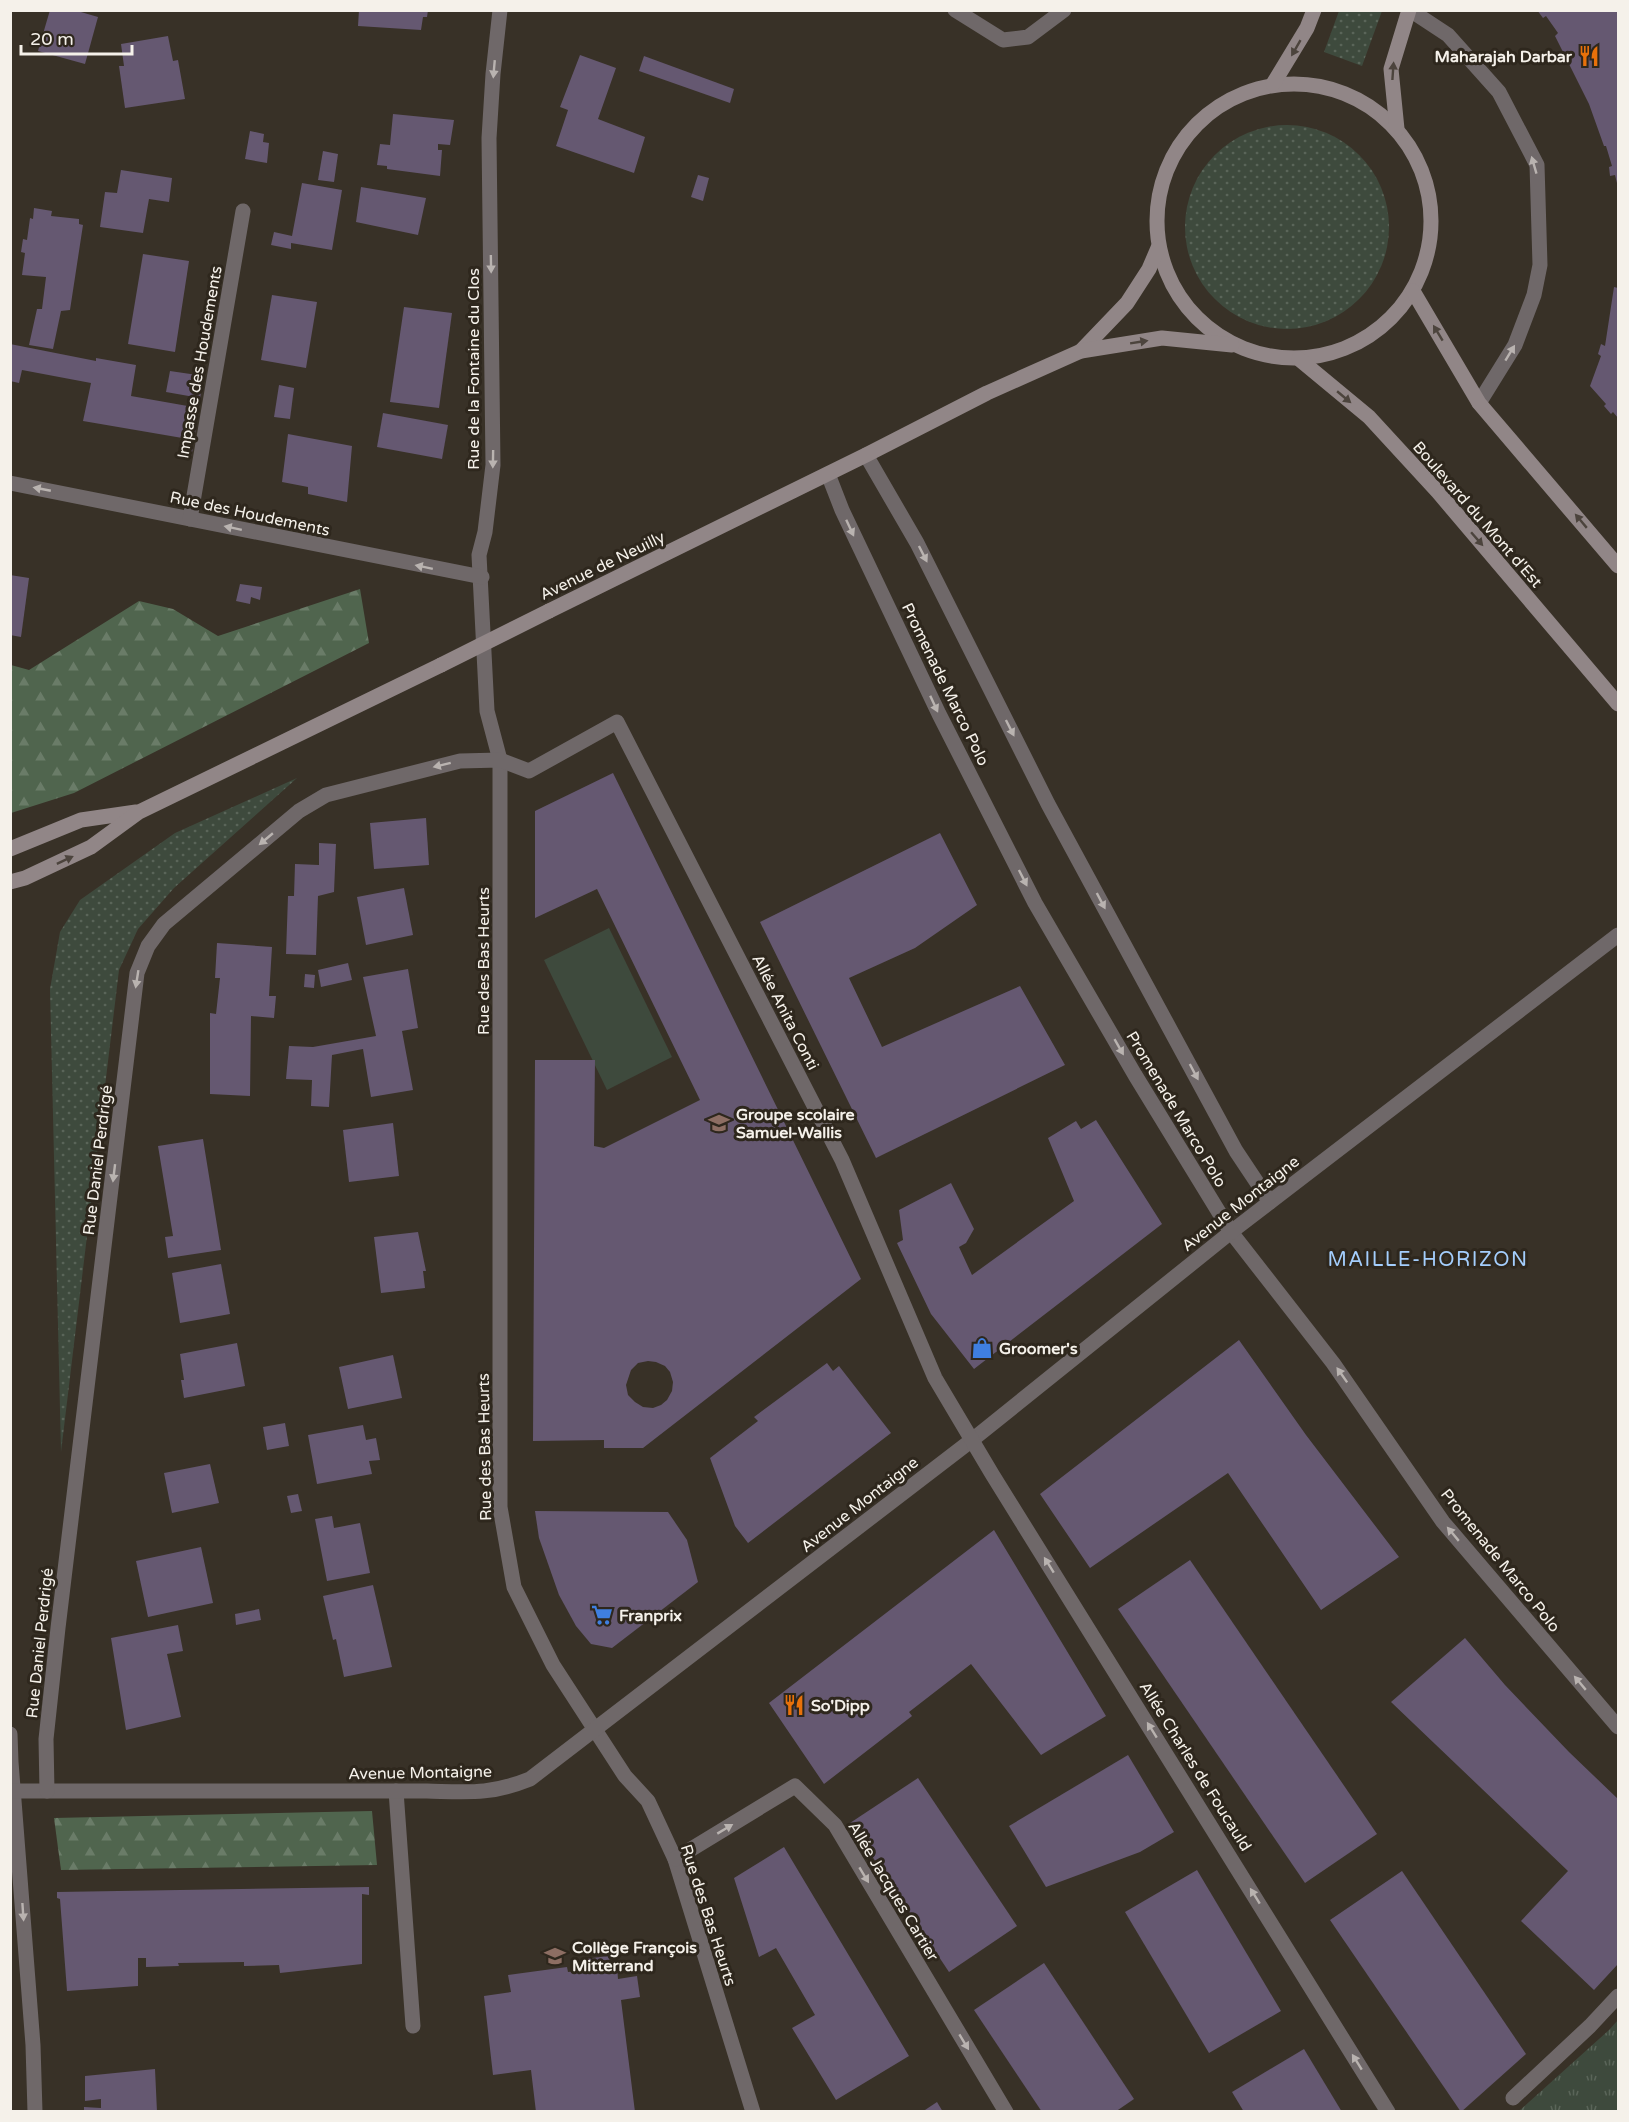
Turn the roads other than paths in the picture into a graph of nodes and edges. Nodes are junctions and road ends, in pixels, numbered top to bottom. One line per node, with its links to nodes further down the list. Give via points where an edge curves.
1 (500, 10): 20 (street, Rue de la Fontaine du Clos, one-way to 20, via 489,138 493,465 479,555)
2 (955, 10): 3 (street, via 1003,40 1028,37)
3 (1064, 10)
4 (1314, 10): 6 (main road, one-way to 6, via 1308,28)
5 (1410, 10): 7 (main road, one-way to 5, via 1391,69); 14 (street, one-way to 5, via 1515,345 1534,295 1540,265 1537,165 1499,92 1448,35)
6 (1273, 84): 7 (main road, via 1319,85 1351,96 1362,100); 9 (main road, via 1231,98 1195,124 1169,160 1157,203)
7 (1397, 129): 10 (main road, via 1420,165 1431,207 1429,250)
8 (243, 211): 18 (street, Impasse des Houdements)
9 (1158, 248): 11 (main road, via 1172,287 1198,320); 12 (main road, Avenue de Neuilly, via 1127,303)
10 (1413, 291): 13 (main road, via 1384,326 1344,350); 14 (main road, one-way to 10)
11 (1233, 345): 12 (main road, Avenue de Neuilly, one-way to 11, via 1162,338); 13 (main road, via 1265,356)
12 (1082, 351): 15 (main road, Avenue de Neuilly, via 987,393)
13 (1299, 359): 21 (main road, Boulevard du Mont d'Est, one-way to 21, via 1370,417)
14 (1479, 403): 19 (main road, one-way to 14)
15 (866, 456): 16 (main road, Avenue de Neuilly); 27 (street, one-way to 27, via 917,543 1059,825 1236,1151)
16 (828, 474): 23 (main road, Avenue de Neuilly, bridge); 28 (street, Promenade Marco Polo, one-way to 28, via 939,714 1035,903)
17 (10, 483): 18 (street, Rue des Houdements, one-way to 17)
18 (190, 519): 20 (street, Rue des Houdements, one-way to 18)
19 (1618, 566)
20 (482, 577): 22 (street, Rue de la Fontaine du Clos, via 487,711)
21 (1618, 704)
22 (500, 760): 29 (street, Allée Anita Conti, via 529,771 617,722 842,1160 935,1378); 30 (street, Rue des Bas Heurts, via 500,1507 514,1587 553,1665); 34 (street, Rue Daniel Perdrigé, one-way to 34, via 460,761 326,795 299,811 164,924 148,946 137,973 58,1628 46,1739)
23 (139, 812): 24 (main road, Avenue de Neuilly, via 81,820); 25 (main road, Avenue de Neuilly, one-way to 23, via 91,848)
24 (10, 849)
25 (10, 882)
26 (1618, 935): 27 (street, Avenue Montaigne)
27 (1270, 1202): 28 (street, Avenue Montaigne)
28 (1231, 1232): 29 (street, Avenue Montaigne); 31 (street, Promenade Marco Polo, one-way to 28, via 1443,1522 1333,1363)
29 (972, 1440): 30 (street, Avenue Montaigne); 43 (street, Allée Charles de Foucauld, one-way to 29)
30 (595, 1727): 35 (street, Avenue Montaigne, via 530,1779 508,1788 483,1792); 36 (street, Rue des Bas Heurts, via 625,1776 648,1801)
31 (1618, 1727)
32 (10, 1734): 33 (street)
33 (12, 1791): 34 (street, Avenue Montaigne); 40 (street, one-way to 40)
34 (46, 1791): 35 (street, Avenue Montaigne)
35 (396, 1791): 38 (street)
36 (675, 1859): 41 (street, Rue des Bas Heurts); 42 (street, Allée Jacques Cartier, one-way to 42, via 795,1786 835,1825)
37 (1618, 1996): 39 (street)
38 (413, 2026)
39 (1513, 2098)
40 (35, 2112)
41 (753, 2112)
42 (1006, 2112)
43 (1388, 2112)

